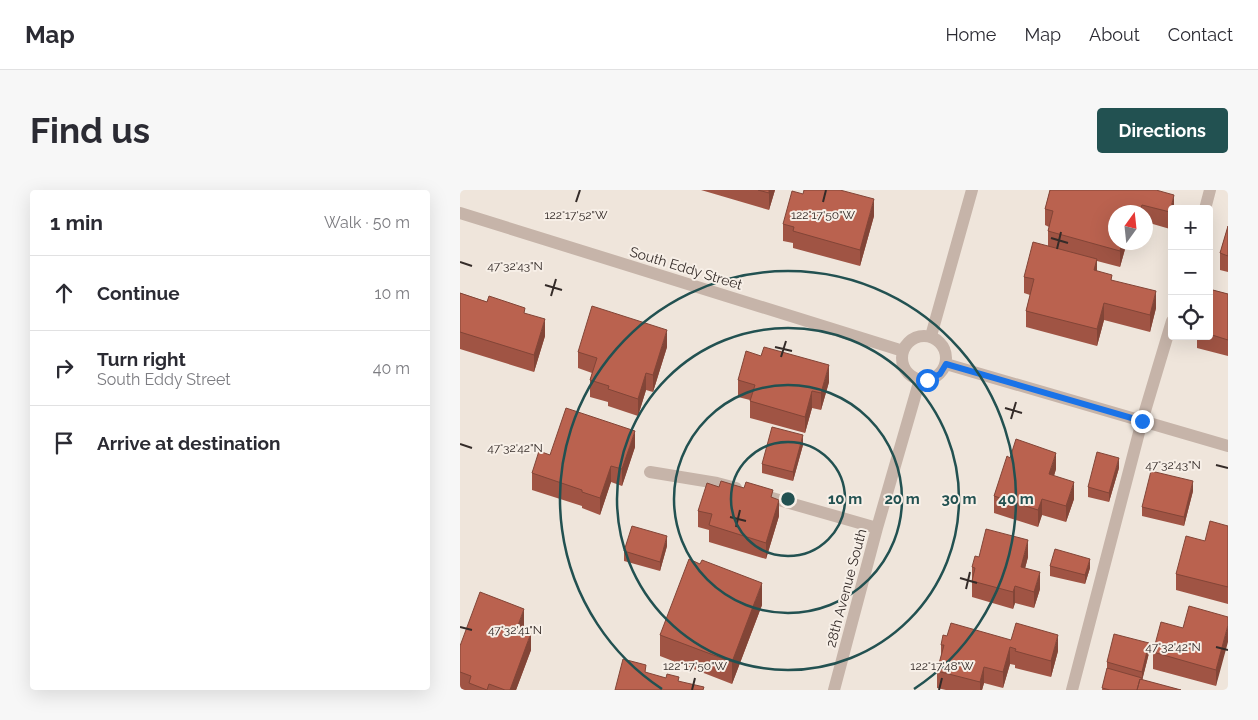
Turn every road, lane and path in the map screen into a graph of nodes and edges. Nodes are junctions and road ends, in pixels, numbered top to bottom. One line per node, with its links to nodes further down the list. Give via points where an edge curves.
1 (972, 190): 6 (street)
2 (1210, 190): 3 (street)
3 (1206, 205)
4 (460, 213): 7 (street, South Eddy Street)
5 (1168, 333): 10 (street)
6 (930, 336): 7 (street, via 915,337); 8 (street, via 943,345)
7 (903, 351): 9 (street, via 902,360 907,373)
8 (946, 364): 9 (street, via 934,378); 10 (street)
9 (920, 380): 13 (street, 28th Avenue South)
10 (1142, 421): 11 (street); 15 (street)
11 (1228, 446)
12 (650, 472): 13 (street, via 717,483)
13 (877, 528): 14 (street, 28th Avenue South)
14 (834, 690)
15 (1072, 690)

